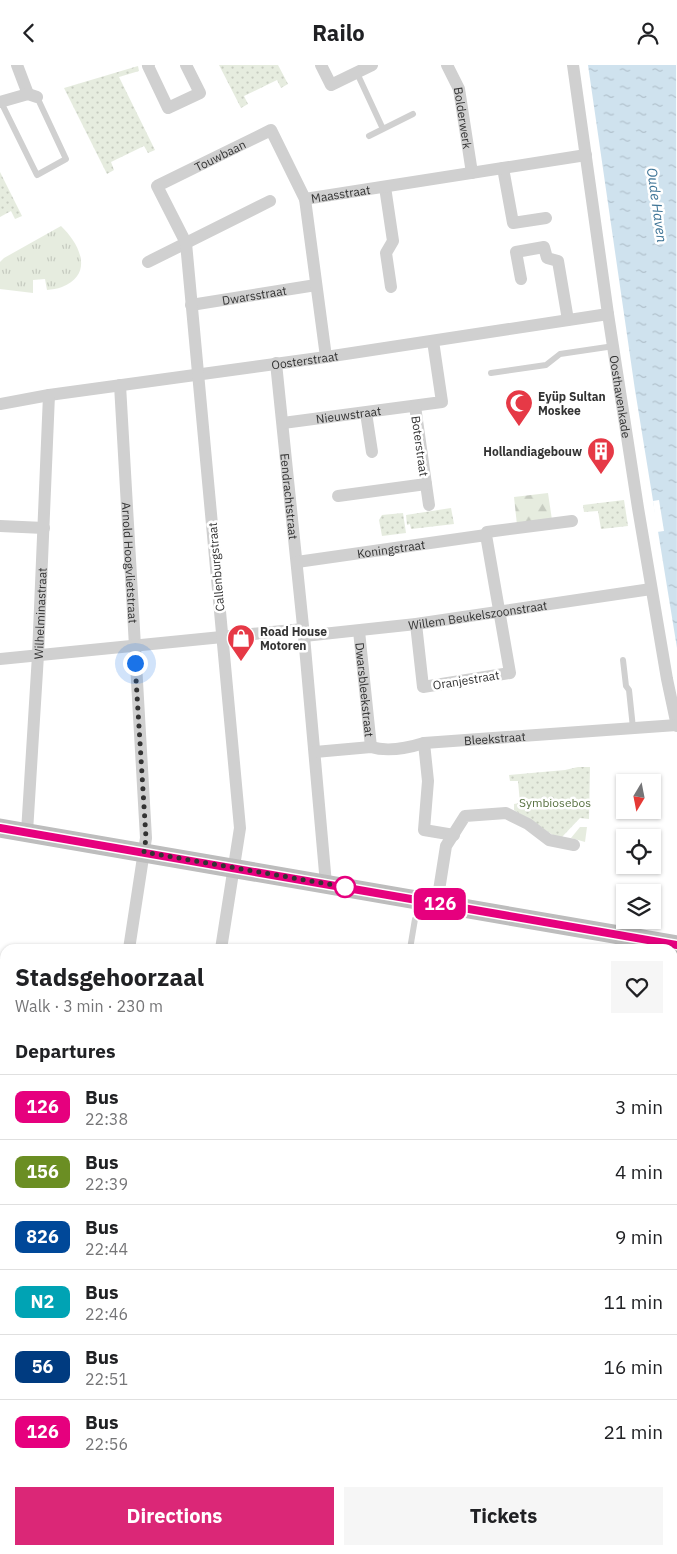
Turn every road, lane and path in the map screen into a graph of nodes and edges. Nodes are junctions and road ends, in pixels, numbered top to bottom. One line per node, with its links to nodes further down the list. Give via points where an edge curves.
1 (17, 65): 9 (street)
2 (149, 65): 3 (street, via 168,108 200,93)
3 (186, 65)
4 (321, 65): 8 (street, via 331,85)
5 (372, 65): 8 (street)
6 (447, 65): 16 (street, Bolderwerk, via 459,89)
7 (573, 65): 14 (street, Oosthavenkade)
8 (357, 73): 12 (lane)
9 (32, 95): 10 (street); 10 (lane, via 66,159 37,175)
10 (0, 102)
11 (413, 113): 12 (lane)
12 (383, 129): 13 (lane)
13 (369, 136)
14 (586, 155): 15 (street, Maasstraat); 27 (street, Oosthavenkade)
15 (503, 168): 16 (street, Maasstraat); 20 (street, via 513,223)
16 (472, 173): 17 (street, Maasstraat)
17 (385, 187): 18 (street, Maasstraat); 25 (street, via 393,241 386,253)
18 (305, 199): 21 (street, Touwbaan, via 271,130 157,186); 24 (street, Maasstraat)
19 (270, 201): 21 (street)
20 (546, 218)
21 (186, 243): 22 (street); 26 (street, Callenburgstraat)
22 (148, 262)
23 (521, 279): 28 (street, via 516,252 544,247 546,258 558,261)
24 (316, 285): 26 (street, Dwarsstraat); 31 (street, Maasstraat)
25 (391, 287)
26 (191, 305): 34 (street, Callenburgstraat)
27 (608, 313): 28 (street, Oosterstraat); 30 (street, Oosthavenkade)
28 (568, 320): 29 (street, Oosterstraat)
29 (433, 341): 31 (street, Oosterstraat); 38 (street, Boterstraat, via 442,402)
30 (614, 346): 33 (lane, via 560,354 546,365); 50 (street, Oosthavenkade)
31 (326, 357): 32 (street, Oosterstraat)
32 (276, 363): 34 (street, Oosterstraat); 40 (street, Eendrachtstraat)
33 (490, 373)
34 (199, 374): 35 (street, Oosterstraat); 55 (street, Callenburgstraat)
35 (120, 385): 36 (street, Oosterstraat); 56 (street, Arnold Hoogvlietstraat)
36 (49, 395): 37 (street, Oosterstraat); 47 (street, Wilhelminastraat)
37 (0, 404)
38 (415, 406): 39 (street, Nieuwstraat); 42 (street, Boterstraat)
39 (366, 413): 40 (street, Nieuwstraat); 41 (street)
40 (283, 423): 49 (street, Eendrachtstraat)
41 (372, 452)
42 (426, 484): 43 (street, Boterstraat); 44 (street, Boterstraat)
43 (338, 496)
44 (429, 505)
45 (572, 521): 48 (street, Koningstraat, via 487,532)
46 (0, 526): 47 (street)
47 (44, 528): 57 (street, Wilhelminastraat)
48 (486, 535): 49 (street, Koningstraat); 51 (street)
49 (297, 562): 54 (street, Eendrachtstraat)
50 (651, 589): 51 (street, Willem Beukelszoonstraat); 60 (street, Oosthavenkade)
51 (500, 611): 52 (street, Willem Beukelszoonstraat); 52 (street, Oranjestraat, via 510,673 423,687)
52 (416, 624): 53 (street, Willem Beukelszoonstraat)
53 (359, 631): 54 (street, Willem Beukelszoonstraat); 63 (street, Dwarsbleekstraat)
54 (304, 633): 55 (street, Willem Beukelszoonstraat); 64 (street, Eendrachtstraat)
55 (222, 637): 56 (street, Willem Beukelszoonstraat); 70 (street, Callenburgstraat, via 240,828)
56 (134, 645): 57 (street, Willem Beukelszoonstraat); 69 (street, Arnold Hoogvlietstraat, via 146,838)
57 (38, 655): 58 (street, Willem Beukelszoonstraat); 66 (street, Wilhelminastraat)
58 (0, 659)
59 (623, 660): 61 (lane)
60 (677, 726): 61 (street, Bleekstraat)
61 (633, 728): 62 (street, Bleekstraat)
62 (424, 743): 63 (street, Bleekstraat, via 378,749); 67 (street, via 428,781 424,830)
63 (371, 747): 64 (street, Bleekstraat)
64 (315, 752): 71 (street, Eendrachtstraat)
65 (0, 828): 66 (street)
66 (27, 832): 69 (street)
67 (454, 835): 68 (street, via 466,816 506,813 549,840); 72 (street, via 446,846)
68 (574, 845)
69 (144, 852): 70 (street); 74 (street, Arnold Hoogvlietstraat)
70 (234, 868): 71 (street); 75 (street, Callenburgstraat)
71 (326, 884): 72 (street)
72 (437, 903): 77 (street)
73 (416, 919): 76 (lane)
74 (129, 944)
75 (222, 944)
76 (411, 944)
77 (671, 944)

